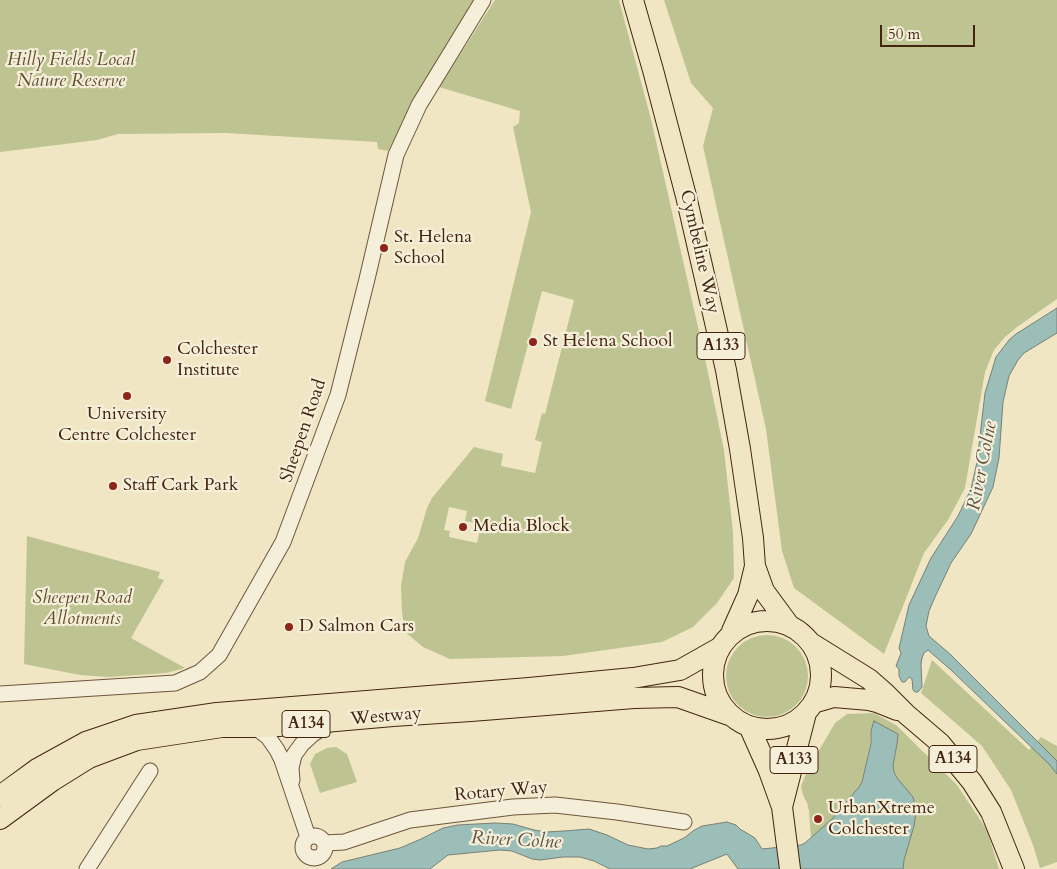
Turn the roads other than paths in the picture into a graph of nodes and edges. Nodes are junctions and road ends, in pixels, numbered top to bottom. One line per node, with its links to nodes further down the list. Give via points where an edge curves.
1 (483, 0): 8 (street, Sheepen Road, via 419,105 396,155 338,394 283,542 219,655 200,672 176,683)
2 (633, 0): 3 (main road, Cymbeline Way / A133, via 686,196 724,361 740,449)
3 (755, 566): 4 (main road, A133, via 764,591); 5 (main road, A133, via 748,595)
4 (790, 625): 5 (main road, via 761,621); 6 (main road, A134)
5 (732, 631): 7 (main road, A134)
6 (811, 643): 11 (main road, A134, via 821,668 820,688); 12 (main road, A134, via 869,679)
7 (719, 648): 13 (main road, A134, via 714,664 714,686 724,708); 20 (main road, Westway / A134, via 680,670 633,678 217,713 136,725 86,742 37,768)
8 (0, 694)
9 (846, 698): 11 (main road, A134, via 834,697); 12 (main road, A134, via 878,702); 16 (main road, via 837,701 822,715)
10 (706, 707): 13 (main road, Westway / A134); 14 (main road, Westway / A134, via 678,697 634,698); 18 (main road, via 735,732)
11 (810, 708): 13 (main road, A134, via 780,728 760,729); 16 (main road, A133)
12 (906, 714): 26 (main road, A134, via 940,743 972,782 991,812)
13 (740, 721): 18 (main road, A133)
14 (332, 722): 15 (main road, Westway / A134); 19 (street, via 313,734 294,755 291,768)
15 (255, 727): 19 (street, via 277,750); 22 (main road, Westway / A134, via 222,727 137,740 88,758)
16 (793, 766): 21 (main road, A133)
17 (150, 771): 24 (street)
18 (769, 771): 21 (main road, A133)
19 (293, 792): 23 (street, Rotary Way, via 307,835 303,849 310,858 320,856 325,850 324,843 344,842 410,820 513,807 555,805)
20 (0, 796)
21 (782, 807): 25 (main road, A133)
22 (0, 819)
23 (684, 822)
24 (87, 869)
25 (790, 869)
26 (1014, 869)

